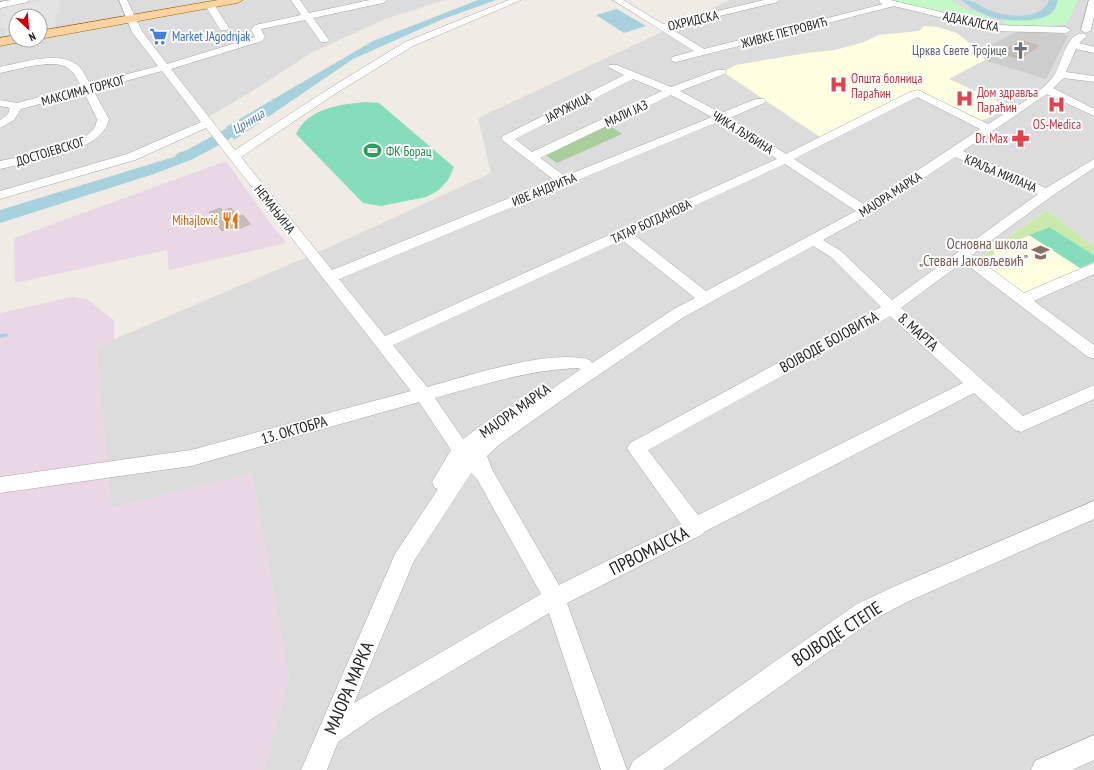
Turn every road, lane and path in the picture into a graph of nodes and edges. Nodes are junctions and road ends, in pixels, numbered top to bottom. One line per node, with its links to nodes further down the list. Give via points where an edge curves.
1 (25, 0): 13 (street)
2 (123, 0): 17 (street, НЕМАЊИНА)
3 (237, 0): 14 (main road)
4 (295, 0): 16 (street)
5 (383, 0): 16 (street)
6 (517, 0): 45 (street, via 409,44)
7 (617, 0): 18 (street, ОХРИДСКА)
8 (776, 0): 18 (street, ОХРИДСКА)
9 (878, 0): 12 (street, АДАКАЛСКА)
10 (1085, 0): 15 (street)
11 (1093, 0): 21 (street, МАЈОРА МАРКА)
12 (893, 4): 21 (street, АДАКАЛСКА, via 996,28); 24 (street, ЖИВКЕ ПЕТРОВИЋ)
13 (0, 5)
14 (210, 5): 17 (main road); 19 (street)
15 (1080, 12)
16 (307, 16): 22 (street); 26 (street, МАКСИМА ГОРКОГ, via 258,27 256,30 259,39)
17 (131, 20): 20 (main road); 26 (street, НЕМАЊИНА, via 137,32)
18 (663, 27): 24 (street)
19 (224, 28)
20 (48, 34)
21 (1078, 34): 23 (street); 30 (street, МАЈОРА МАРКА)
22 (324, 40)
23 (1094, 50)
24 (704, 52): 25 (street, ЖИВКЕ ПЕТРОВИЋ)
25 (676, 59)
26 (166, 67): 33 (street, МАКСИМА ГОРКОГ); 41 (street, НЕМАЊИНА)
27 (613, 67): 31 (street, ЧИКА ЉУБИНА)
28 (0, 70): 33 (street, ДОСТОЈЕВСКОГ, via 40,63 67,63 75,69)
29 (721, 72): 35 (street, МАЛИ ЈАЗ)
30 (1061, 74): 32 (street); 34 (street, МАЈОРА МАРКА)
31 (630, 76): 35 (street, ЧИКА ЉУБИНА); 46 (street, ЈАРУЖИЦА, via 509,137 508,140)
32 (1094, 79)
33 (87, 89): 38 (street, МАКСИМА ГОРКОГ); 48 (street, ДОСТОЈЕВСКОГ, via 103,119 98,133 78,144)
34 (1048, 90): 39 (street); 43 (street, МАЈОРА МАРКА)
35 (671, 91): 40 (street, ЧИКА ЉУБИНА); 46 (street, МАЛИ ЈАЗ)
36 (760, 100): 40 (street, ИВЕ АНДРИЋА)
37 (0, 103): 38 (street, МАКСИМА ГОРКОГ)
38 (16, 107): 42 (street, via 15,113)
39 (1094, 113)
40 (721, 117): 47 (street, ЧИКА ЉУБИНА); 50 (street, ИВЕ АНДРИЋА)
41 (208, 124): 45 (street, НЕМАЊИНА); 52 (street, via 131,157)
42 (0, 125)
43 (989, 129): 44 (street, МАЈОРА МАРКА); 47 (street, ТАТАР БОГДАНОВА, via 918,93)
44 (954, 152): 51 (street, КРАЉА МИЛАНА); 53 (street, МАЈОРА МАРКА)
45 (232, 154): 58 (street, НЕМАЊИНА)
46 (532, 157): 50 (street)
47 (786, 159): 53 (street, ЧИКА ЉУБИНА); 54 (street, ТАТАР БОГДАНОВА)
48 (0, 165)
49 (1092, 167): 51 (street, ВОЈВОДЕ БОЈОВИЋА)
50 (563, 181): 58 (street, ИВЕ АНДРИЋА)
51 (1047, 193): 56 (street, ВОЈВОДЕ БОЈОВИЋА)
52 (0, 195)
53 (865, 210): 55 (street, МАЈОРА МАРКА)
54 (624, 234): 59 (street); 63 (street, ТАТАР БОГДАНОВА)
55 (814, 240): 59 (street, МАЈОРА МАРКА); 61 (street, 8. МАРТА, via 836,254)
56 (964, 256): 60 (street); 61 (street, ВОЈВОДЕ БОЈОВИЋА)
57 (1094, 268): 60 (street)
58 (328, 276): 63 (street, НЕМАЊИНА)
59 (706, 299): 62 (street, МАЈОРА МАРКА)
60 (1024, 299): 64 (street)
61 (891, 308): 66 (street, 8. МАРТА); 72 (street, ВОЈВОДЕ БОЈОВИЋА, via 636,448)
62 (680, 313): 65 (street, МАЈОРА МАРКА, via 632,336); 69 (street, МАЈОРА МАРКА, via 566,388)
63 (382, 344): 68 (street, НЕМАЊИНА)
64 (1094, 353)
65 (584, 364): 68 (street, 13. ОКТОБРА, via 552,363); 69 (street, МАЈОРА МАРКА)
66 (976, 384): 67 (street, 8. МАРТА, via 1021,425); 72 (street, ПРВОМАЈСКА)
67 (1094, 392)
68 (423, 394): 69 (street, НЕМАЊИНА); 70 (street, 13. ОКТОБРА, via 191,458)
69 (473, 456): 73 (street, НЕМАЊИНА); 74 (street, МАЈОРА МАРКА, via 402,561)
70 (0, 485)
71 (1094, 510): 78 (street, ВОЈВОДЕ СТЕПЕ, via 865,612)
72 (696, 528): 73 (street, ПРВОМАЈСКА)
73 (556, 598): 74 (street, ПРВОМАЈСКА); 77 (street, НЕМАЊИНА)
74 (330, 733): 76 (street, МАЈОРА МАРКА)
75 (1094, 747): 79 (street)
76 (314, 770)
77 (614, 770)
78 (642, 770)
79 (1044, 770)

